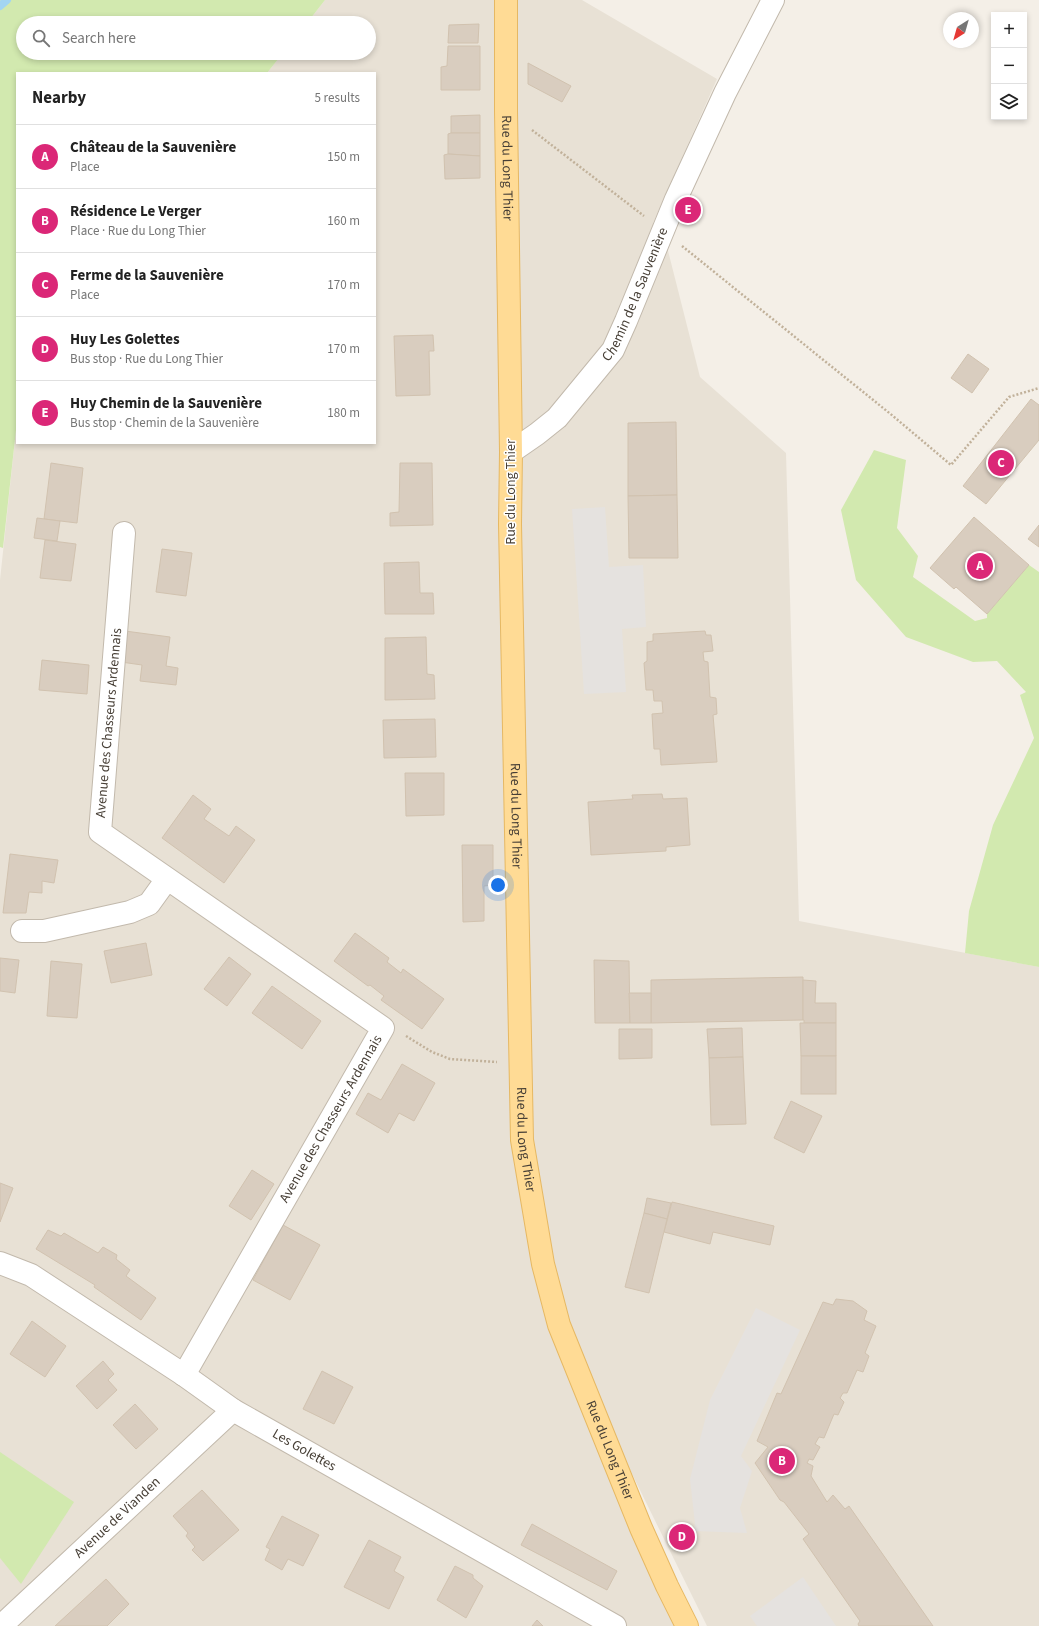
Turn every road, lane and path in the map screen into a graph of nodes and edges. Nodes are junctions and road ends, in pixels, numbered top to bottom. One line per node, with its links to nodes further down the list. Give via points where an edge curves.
1 (506, 0): 3 (main road, Rue du Long Thier)
2 (773, 0): 4 (street, Chemin de la Sauvenière, via 725,93)
3 (506, 111): 4 (path); 6 (main road, Rue du Long Thier)
4 (663, 230): 5 (path, via 951,465 1009,397); 6 (street, Chemin de la Sauvenière, via 613,350 557,418)
5 (1039, 388)
6 (511, 452): 11 (main road, Rue du Long Thier, via 510,531)
7 (124, 533): 8 (street, Avenue des Chasseurs Ardennais, via 100,832)
8 (167, 879): 9 (street, via 149,904 130,912 44,931); 10 (street, Avenue des Chasseurs Ardennais)
9 (22, 931)
10 (383, 1028): 11 (path, via 402,1034 432,1052 450,1059); 13 (street, Avenue des Chasseurs Ardennais)
11 (521, 1063): 17 (main road, Rue du Long Thier, via 522,1140 543,1264 558,1325 641,1528)
12 (0, 1263): 13 (street, Les Golettes, via 31,1275)
13 (184, 1375): 14 (street, Les Golettes)
14 (233, 1410): 15 (street, Avenue de Vianden); 16 (street, Les Golettes)
15 (1, 1626)
16 (616, 1626)
17 (686, 1626)

